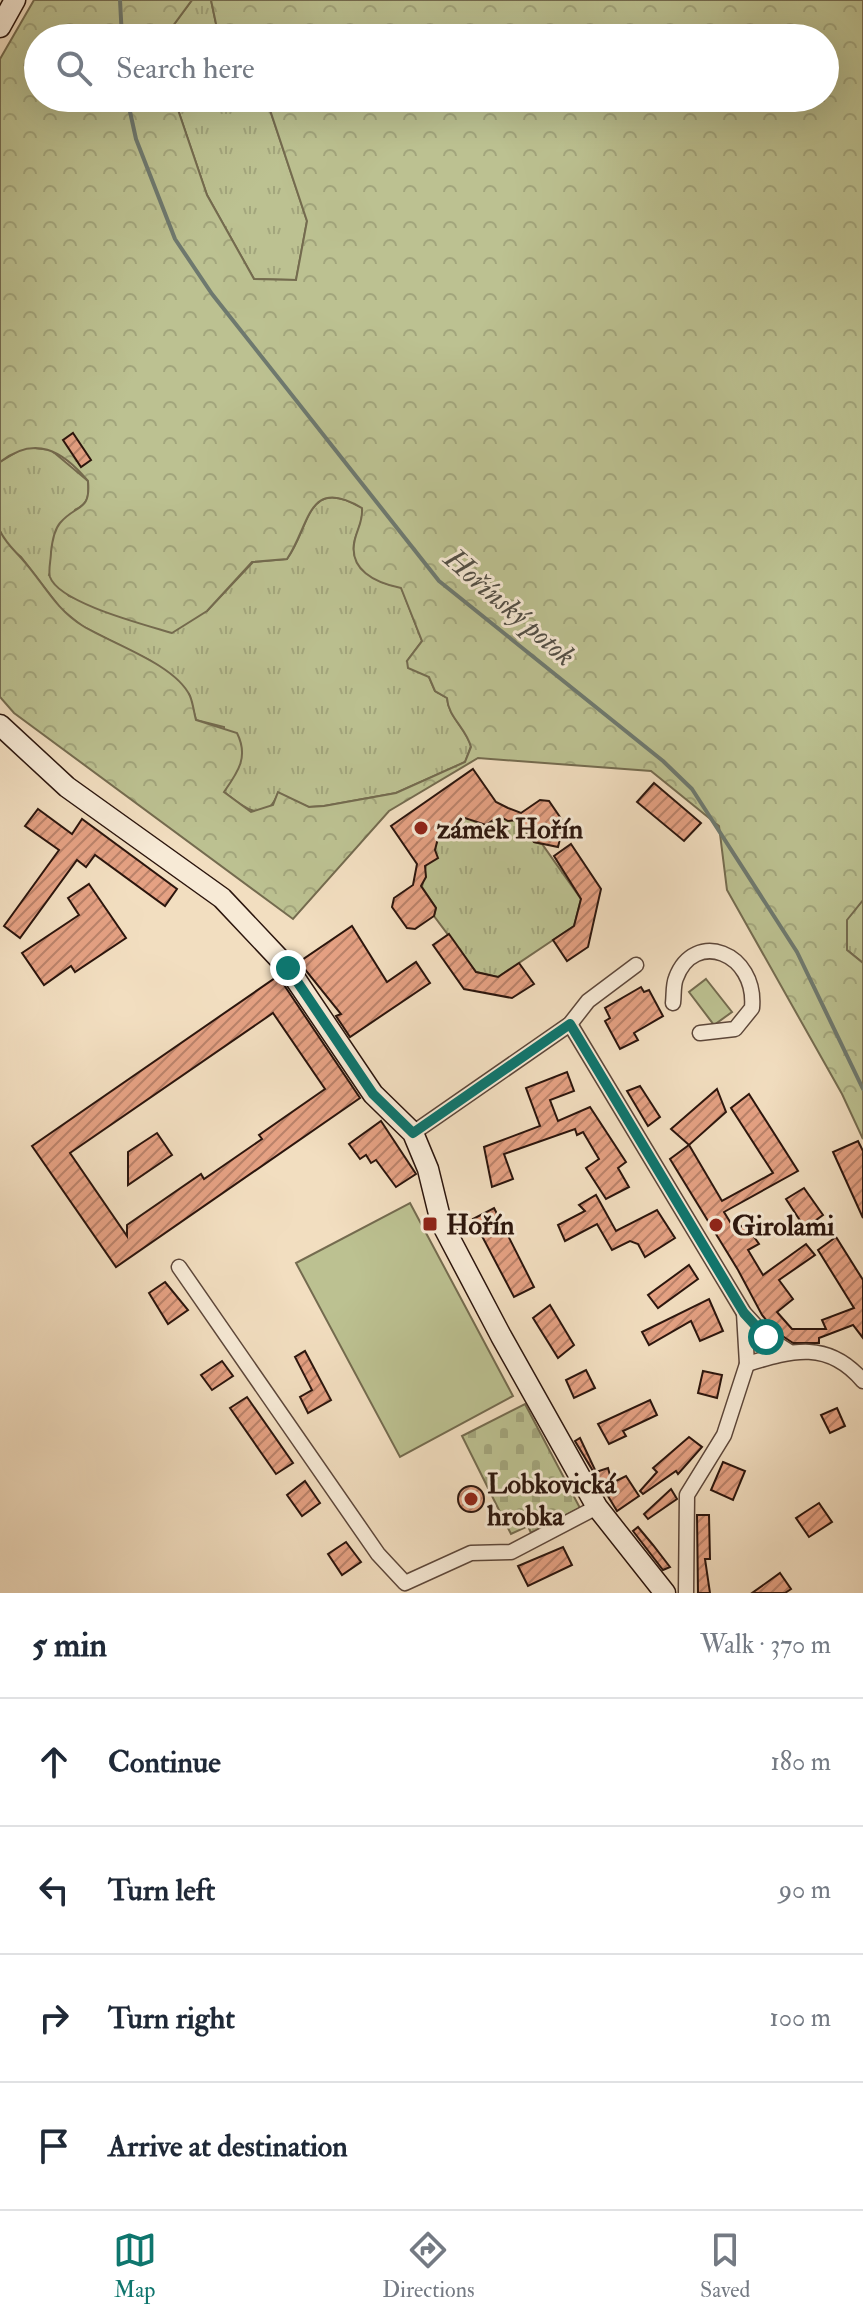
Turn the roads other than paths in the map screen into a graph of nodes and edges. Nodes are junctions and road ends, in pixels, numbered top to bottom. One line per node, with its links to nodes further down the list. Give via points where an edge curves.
1 (0, 725): 6 (street, via 67,787 222,898 288,968 373,1094)
2 (636, 965): 4 (street, via 588,1001)
3 (673, 1003): 5 (street, via 676,978 695,956 709,951 731,955 741,964 751,979 752,1008 735,1029)
4 (570, 1024): 6 (street); 8 (street)
5 (700, 1033)
6 (413, 1133): 12 (street, via 441,1222)
7 (179, 1267): 12 (street, via 378,1554 405,1583 471,1553 511,1552)
8 (744, 1313): 9 (street); 10 (street)
9 (788, 1351): 10 (street); 11 (street, via 829,1354 847,1363)
10 (747, 1364): 14 (street, via 724,1435 687,1495)
11 (863, 1381)
12 (597, 1507): 13 (street)
13 (665, 1593)
14 (686, 1593)

